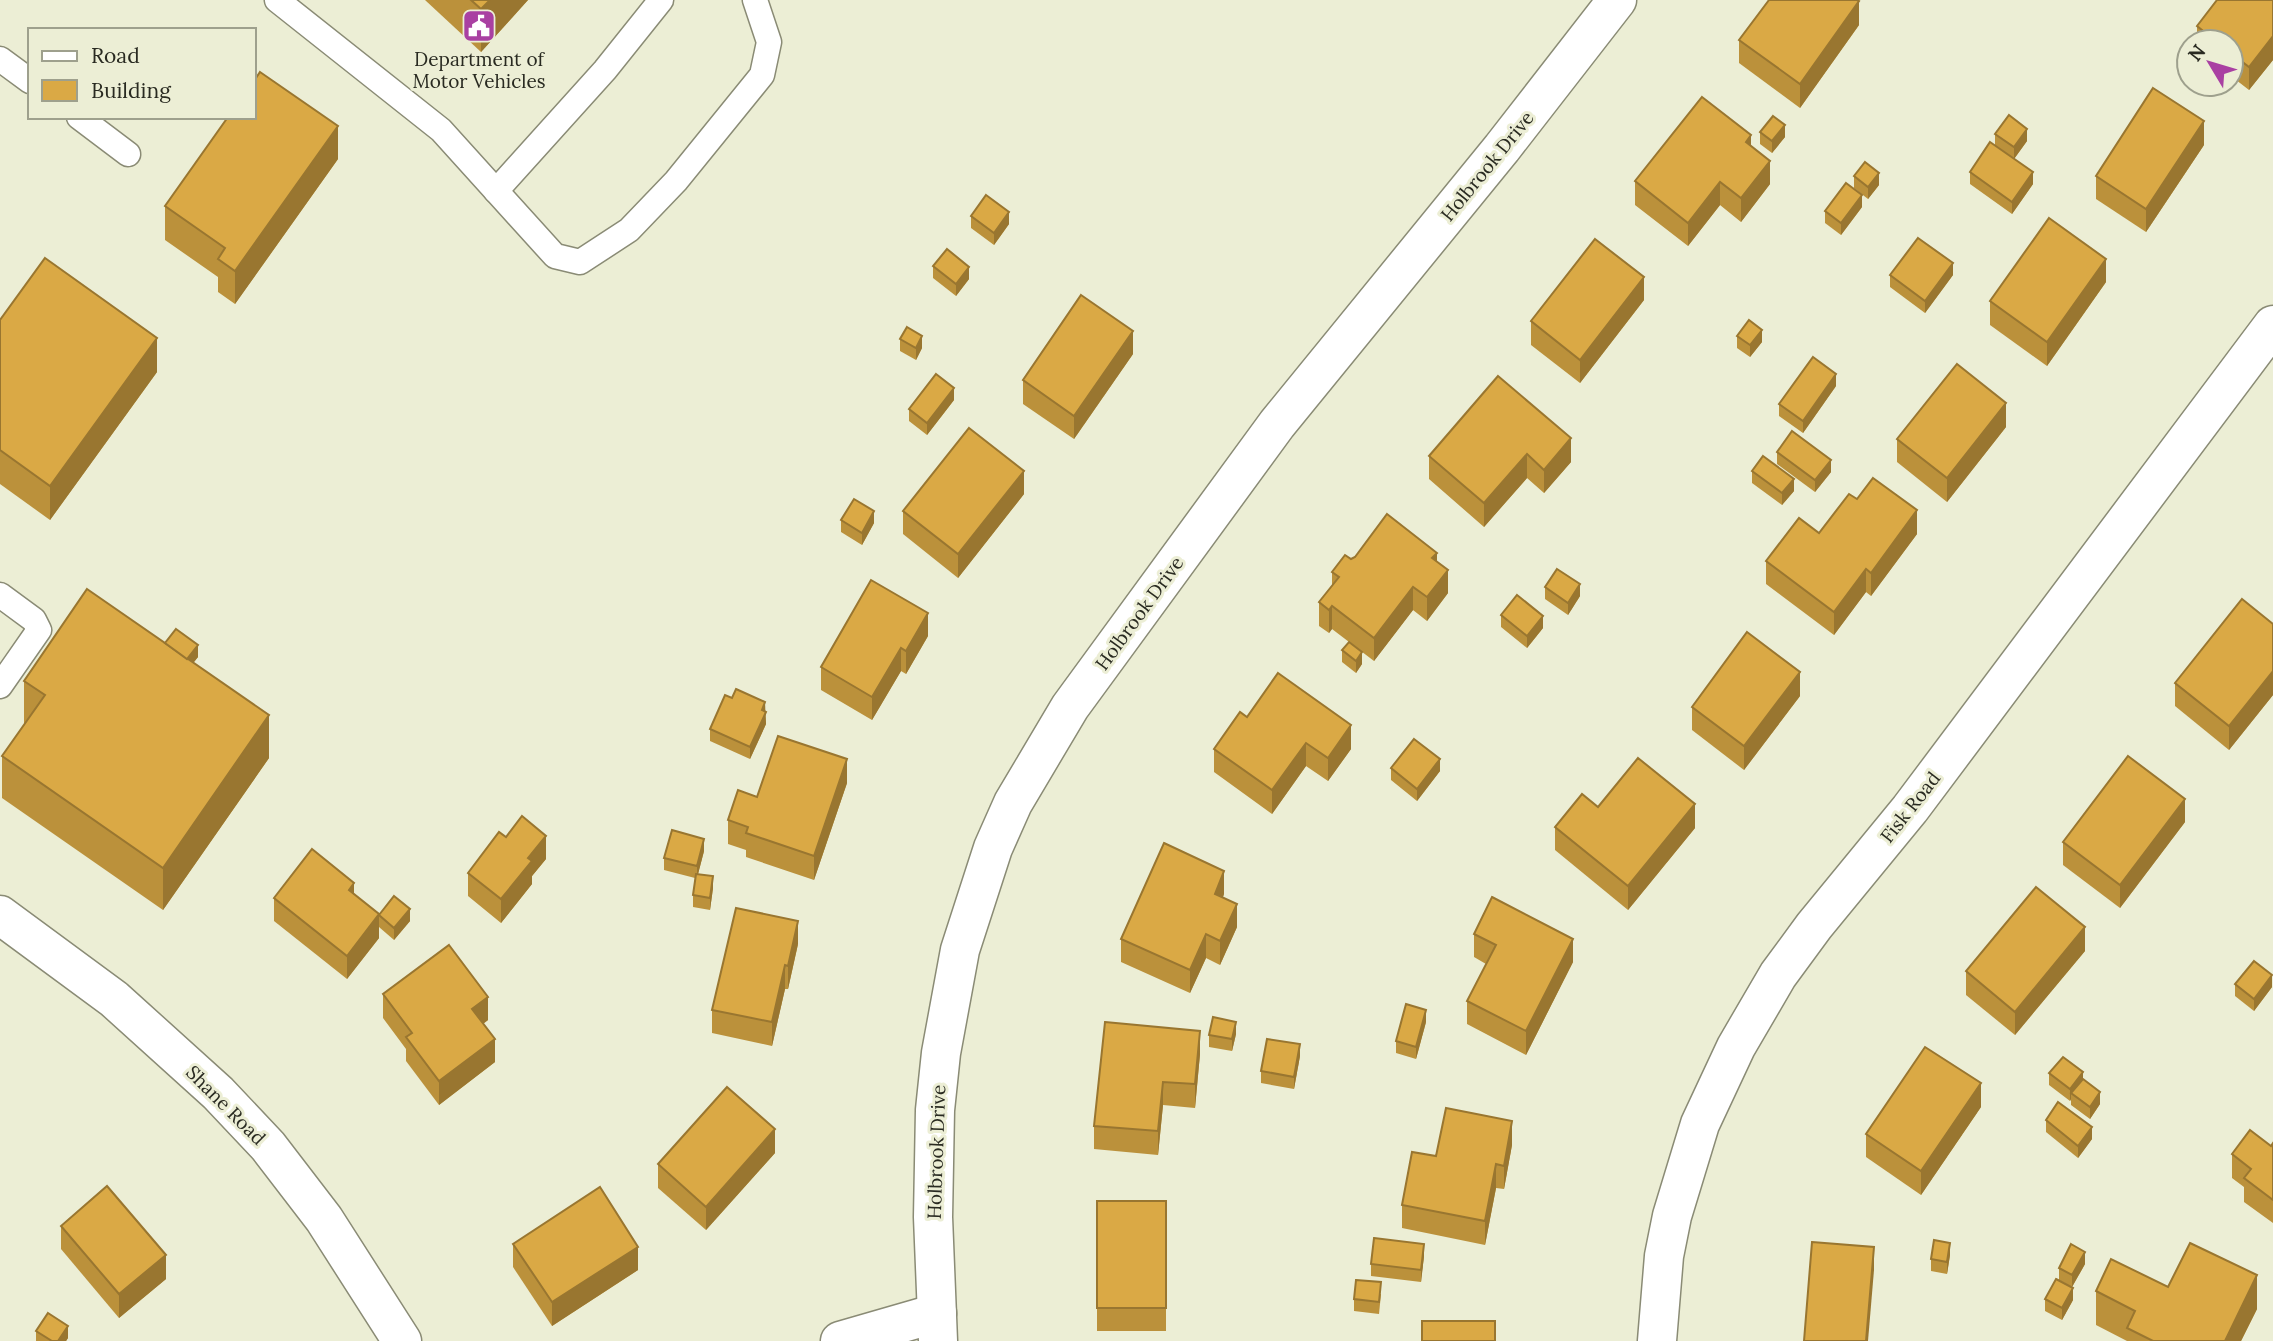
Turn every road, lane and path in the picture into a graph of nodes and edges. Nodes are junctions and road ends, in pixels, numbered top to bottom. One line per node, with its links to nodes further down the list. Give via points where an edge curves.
1 (277, 0): 9 (lane, via 441,130)
2 (661, 0): 9 (lane)
3 (755, 0): 9 (lane, via 769,42 762,75 676,181 629,230 580,262 555,256)
4 (1617, 0): 14 (street, Holbrook Drive, via 1277,424 1070,707 1013,803 993,848 960,950 941,1054 934,1163)
5 (0, 59): 6 (lane)
6 (28, 80)
7 (82, 119): 8 (lane)
8 (128, 154)
9 (496, 191)
10 (2273, 325): 17 (street, Fisk Road, via 1910,809 1778,975 1736,1047 1700,1124 1664,1256)
11 (0, 595): 12 (lane, via 34,620 39,630)
12 (0, 686)
13 (0, 915): 15 (street, Shane Road, via 114,999 218,1093 268,1146 324,1219)
14 (937, 1327): 16 (street)
15 (402, 1341)
16 (841, 1341)
17 (1657, 1341)

